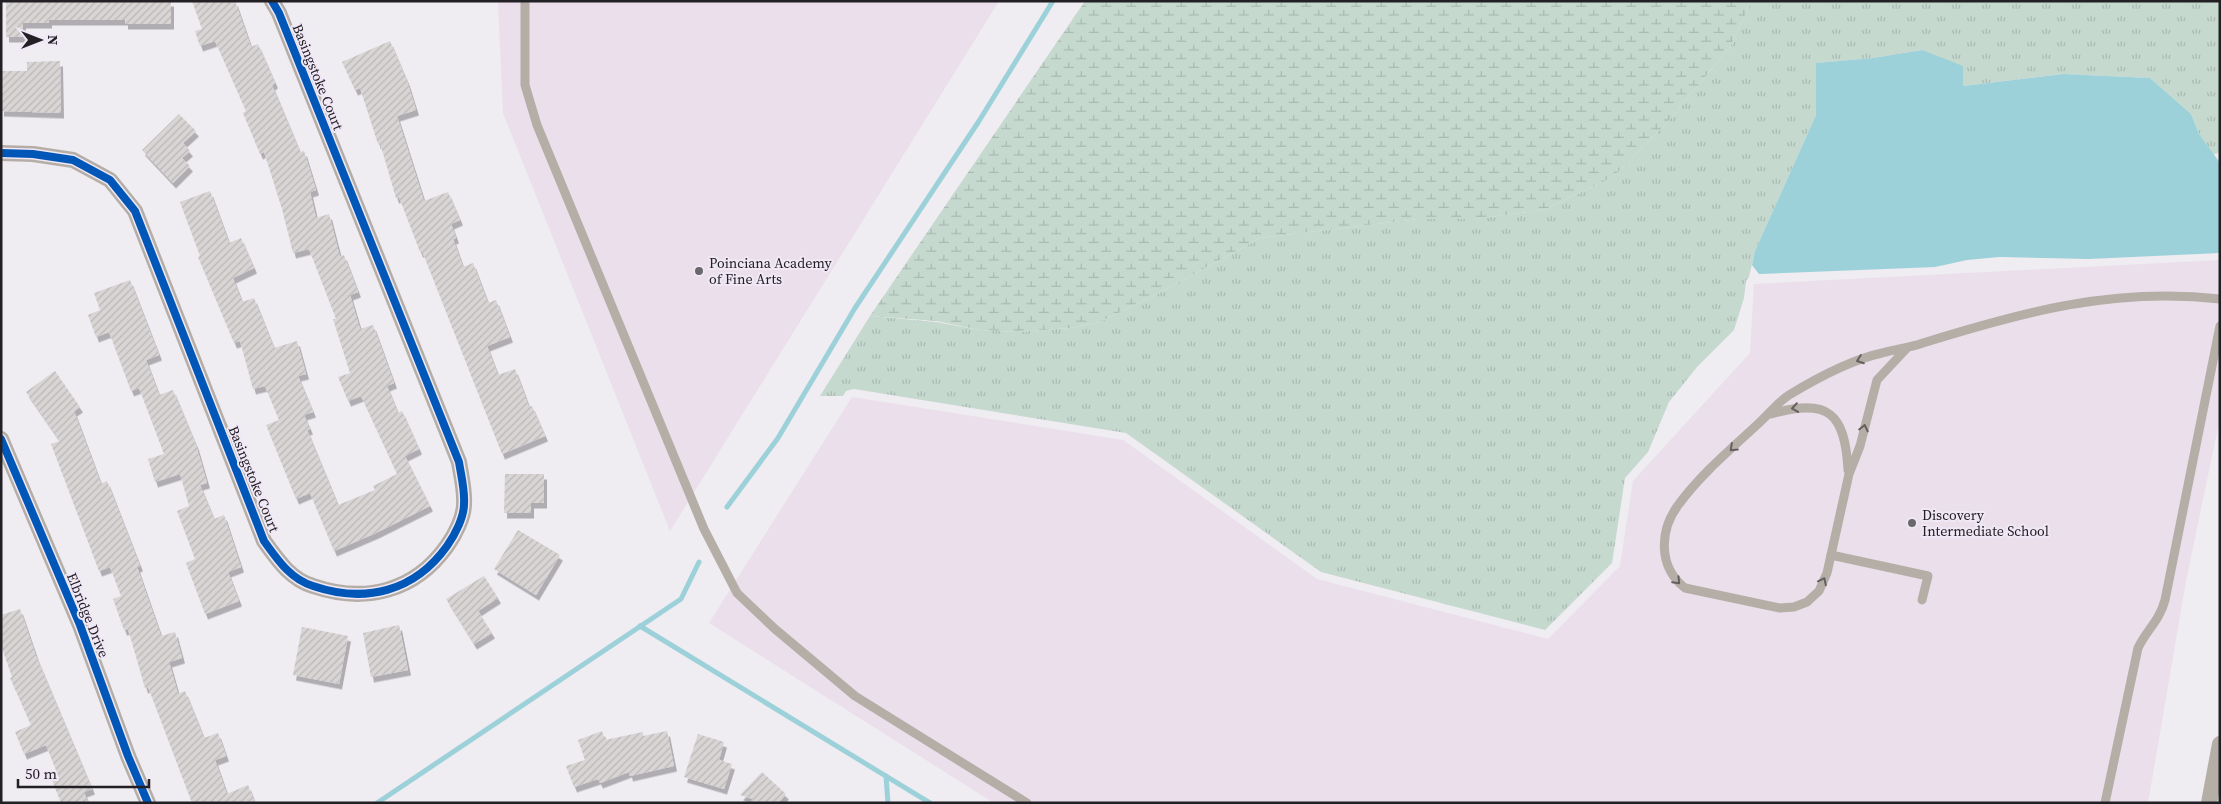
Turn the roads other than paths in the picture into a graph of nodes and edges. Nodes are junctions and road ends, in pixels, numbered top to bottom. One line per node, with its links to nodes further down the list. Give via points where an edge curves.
1 (272, 1): 3 (street, Basingstoke Court, via 459,462 464,505 455,535 435,563 411,582 380,593 349,593 312,586 284,570 264,540 135,211 110,180 73,160)
2 (525, 1): 14 (lane, via 525,85 537,125 704,529 737,592 854,696)
3 (1, 153)
4 (2220, 298): 6 (lane, via 2181,294 2094,300 2020,316)
5 (2220, 326): 15 (lane, via 2165,600 2156,622 2138,648)
6 (1907, 348): 7 (lane, one-way to 7, via 1853,362 1787,396); 9 (lane, one-way to 6, via 1860,446 1877,380)
7 (1768, 415): 9 (lane, one-way to 7, via 1845,437 1830,415 1822,410 1801,407); 10 (lane, one-way to 10, via 1703,475 1674,511 1668,521 1664,548 1669,571 1674,580 1685,588 1780,608 1807,602 1819,591)
8 (1, 438): 13 (street, Elbridge Drive, via 80,625)
9 (1849, 474): 10 (lane)
10 (1831, 555): 11 (lane, via 1928,576)
11 (1922, 600)
12 (2220, 744): 16 (street)
13 (148, 803)
14 (1027, 803)
15 (2105, 803)
16 (2209, 803)

